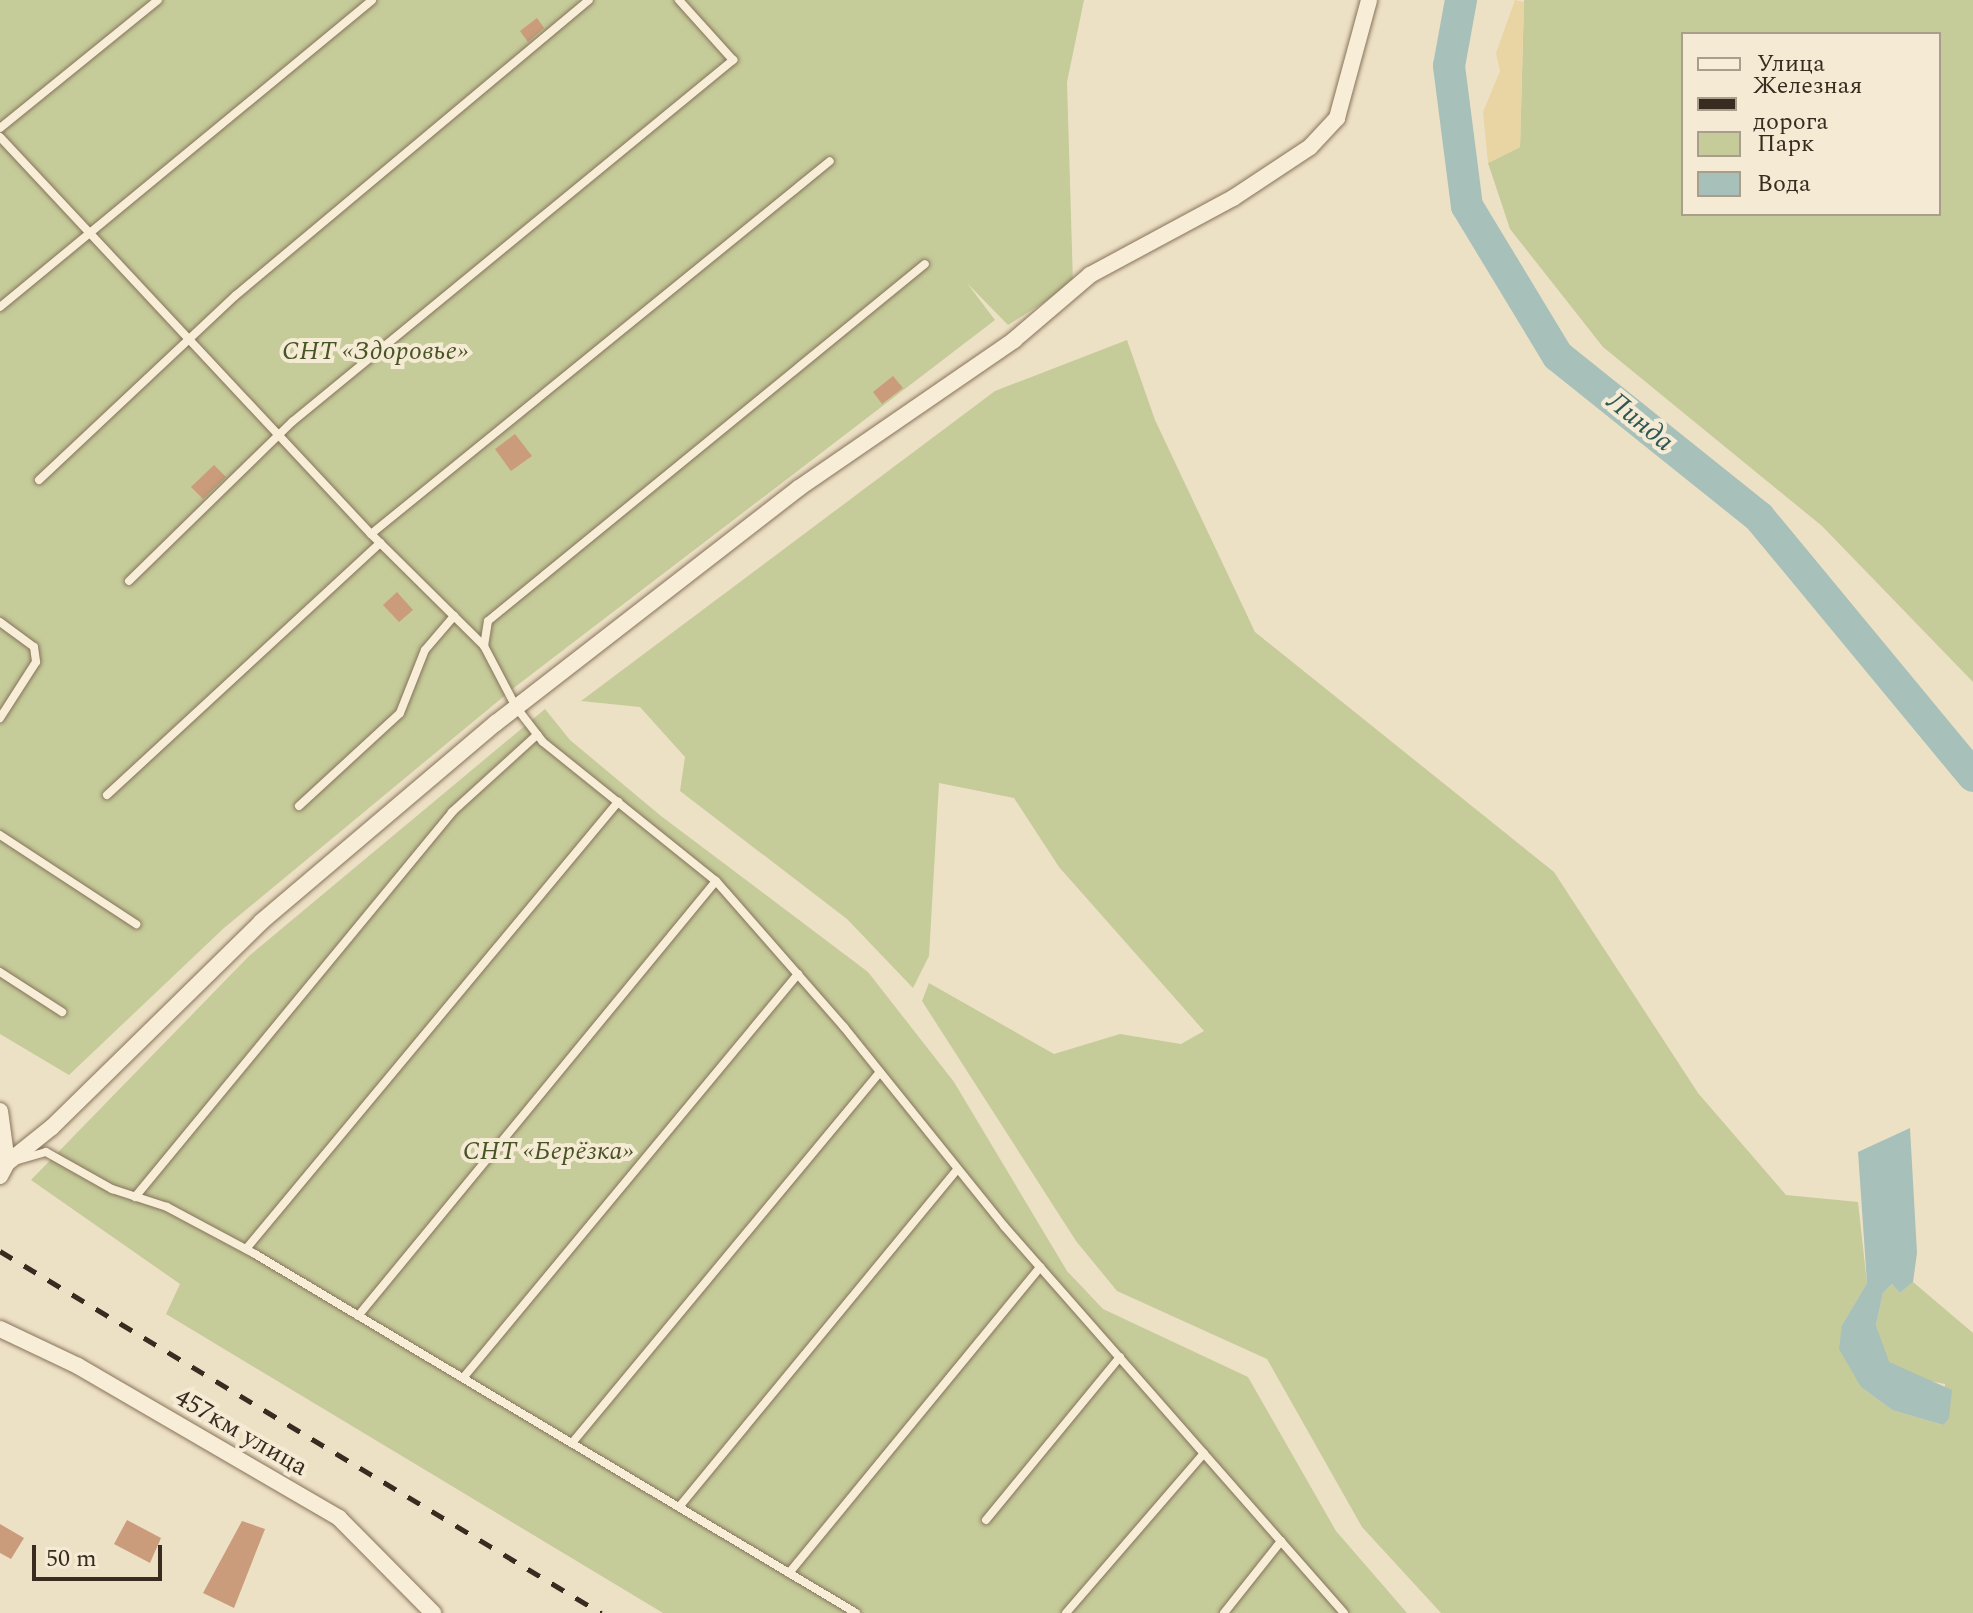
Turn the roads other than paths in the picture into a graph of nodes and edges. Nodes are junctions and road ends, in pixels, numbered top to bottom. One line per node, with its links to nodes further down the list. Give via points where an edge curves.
1 (158, 0): 6 (lane)
2 (372, 0): 9 (lane)
3 (589, 0): 12 (lane)
4 (679, 0): 13 (lane, via 733,60)
5 (1369, 0): 21 (street, via 1337,118 1310,147 1233,198 1090,275 1014,340 799,488)
6 (0, 128)
7 (0, 137): 9 (lane)
8 (830, 161): 15 (lane)
9 (89, 234): 11 (lane); 12 (lane)
10 (925, 264): 20 (lane, via 488,621)
11 (0, 307)
12 (188, 338): 13 (lane); 14 (lane)
13 (280, 436): 15 (lane); 17 (lane)
14 (39, 480)
15 (371, 534): 16 (lane)
16 (380, 543): 18 (lane); 24 (lane)
17 (129, 581)
18 (454, 616): 20 (lane); 26 (lane, via 425,650 400,713)
19 (0, 622): 22 (lane, via 34,647 36,662)
20 (484, 646): 21 (lane)
21 (516, 707): 23 (lane); 35 (street, via 261,922)
22 (0, 718)
23 (537, 735): 25 (lane); 37 (lane, via 452,812)
24 (107, 795)
25 (618, 802): 28 (lane); 38 (lane)
26 (299, 806)
27 (0, 835): 29 (lane)
28 (716, 881): 31 (lane); 40 (lane)
29 (136, 924)
30 (0, 972): 32 (lane)
31 (798, 974): 33 (lane); 43 (lane)
32 (62, 1012)
33 (880, 1072): 36 (lane); 44 (lane)
34 (0, 1111): 35 (street)
35 (3, 1169): 37 (lane, via 46,1152)
36 (958, 1169): 39 (lane); 46 (lane)
37 (135, 1197): 38 (lane, via 167,1207)
38 (246, 1249): 40 (lane)
39 (1040, 1267): 42 (lane); 49 (lane)
40 (358, 1316): 43 (lane)
41 (0, 1329): 50 (street, 457км улица, via 78,1366 339,1518)
42 (1120, 1357): 45 (lane); 47 (lane)
43 (463, 1378): 44 (lane)
44 (572, 1443): 46 (lane)
45 (1204, 1453): 48 (lane); 52 (lane)
46 (679, 1507): 49 (lane)
47 (986, 1520)
48 (1281, 1541): 53 (lane); 54 (lane)
49 (789, 1573): 51 (lane)
50 (433, 1613)
51 (856, 1613)
52 (1066, 1613)
53 (1224, 1613)
54 (1344, 1613)

